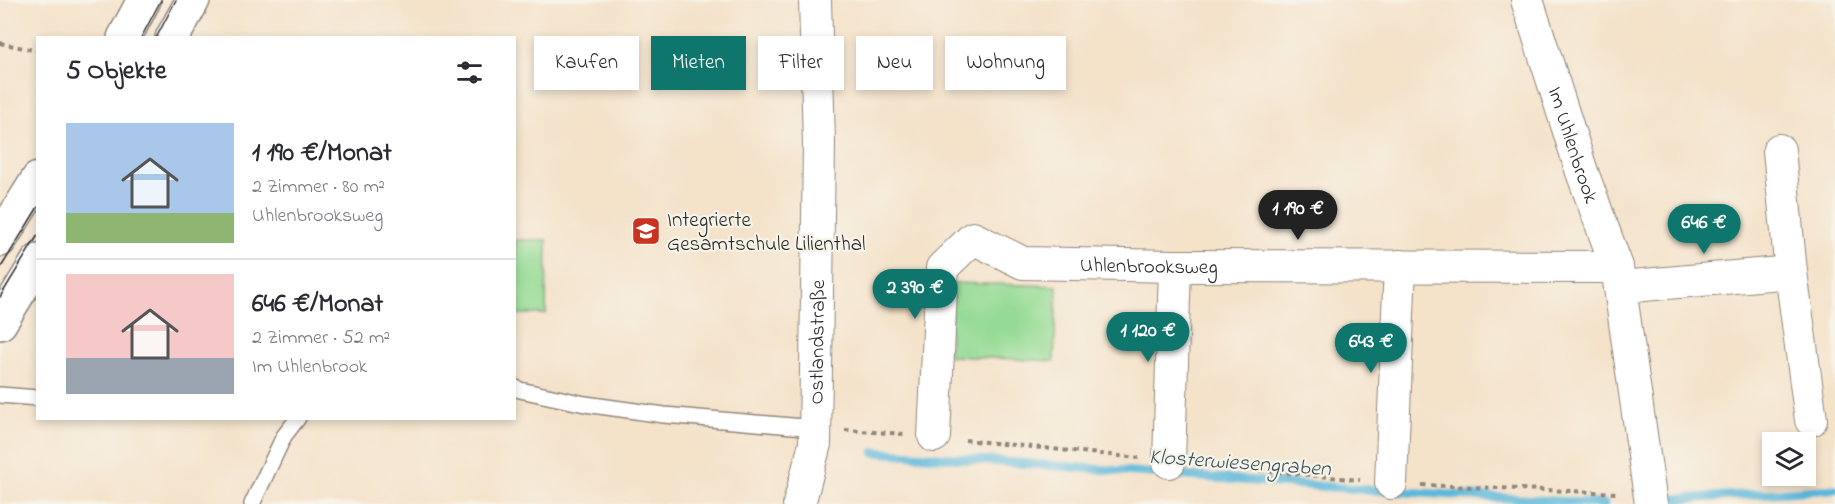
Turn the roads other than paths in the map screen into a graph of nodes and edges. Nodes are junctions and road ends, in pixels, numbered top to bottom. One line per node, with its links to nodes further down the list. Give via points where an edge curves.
1 (144, 0): 5 (street)
2 (193, 0): 6 (street)
3 (815, 0): 21 (street, Ostlandstraße, via 819,143)
4 (1527, 0): 14 (street, Im Uhlenbrook)
5 (125, 36)
6 (173, 36)
7 (1779, 150): 13 (street)
8 (36, 182): 9 (street)
9 (0, 240)
10 (36, 264): 15 (street)
11 (1175, 266): 12 (street, Uhlenbrooksweg); 22 (street, Uhlenbrooksweg, via 1023,263 973,238 942,268); 23 (street)
12 (1400, 266): 14 (street, Uhlenbrooksweg); 24 (street)
13 (1791, 272): 14 (street); 20 (street)
14 (1619, 277): 25 (street, Im Uhlenbrook)
15 (0, 323)
16 (516, 388): 21 (lane, via 585,404 664,415)
17 (0, 394): 18 (lane)
18 (36, 398)
19 (296, 420): 26 (lane, via 284,436)
20 (1811, 420)
21 (815, 428): 27 (street, Ostlandstraße, via 815,444)
22 (934, 436)
23 (1169, 462)
24 (1391, 483)
25 (1650, 499)
26 (252, 504)
27 (799, 504)

